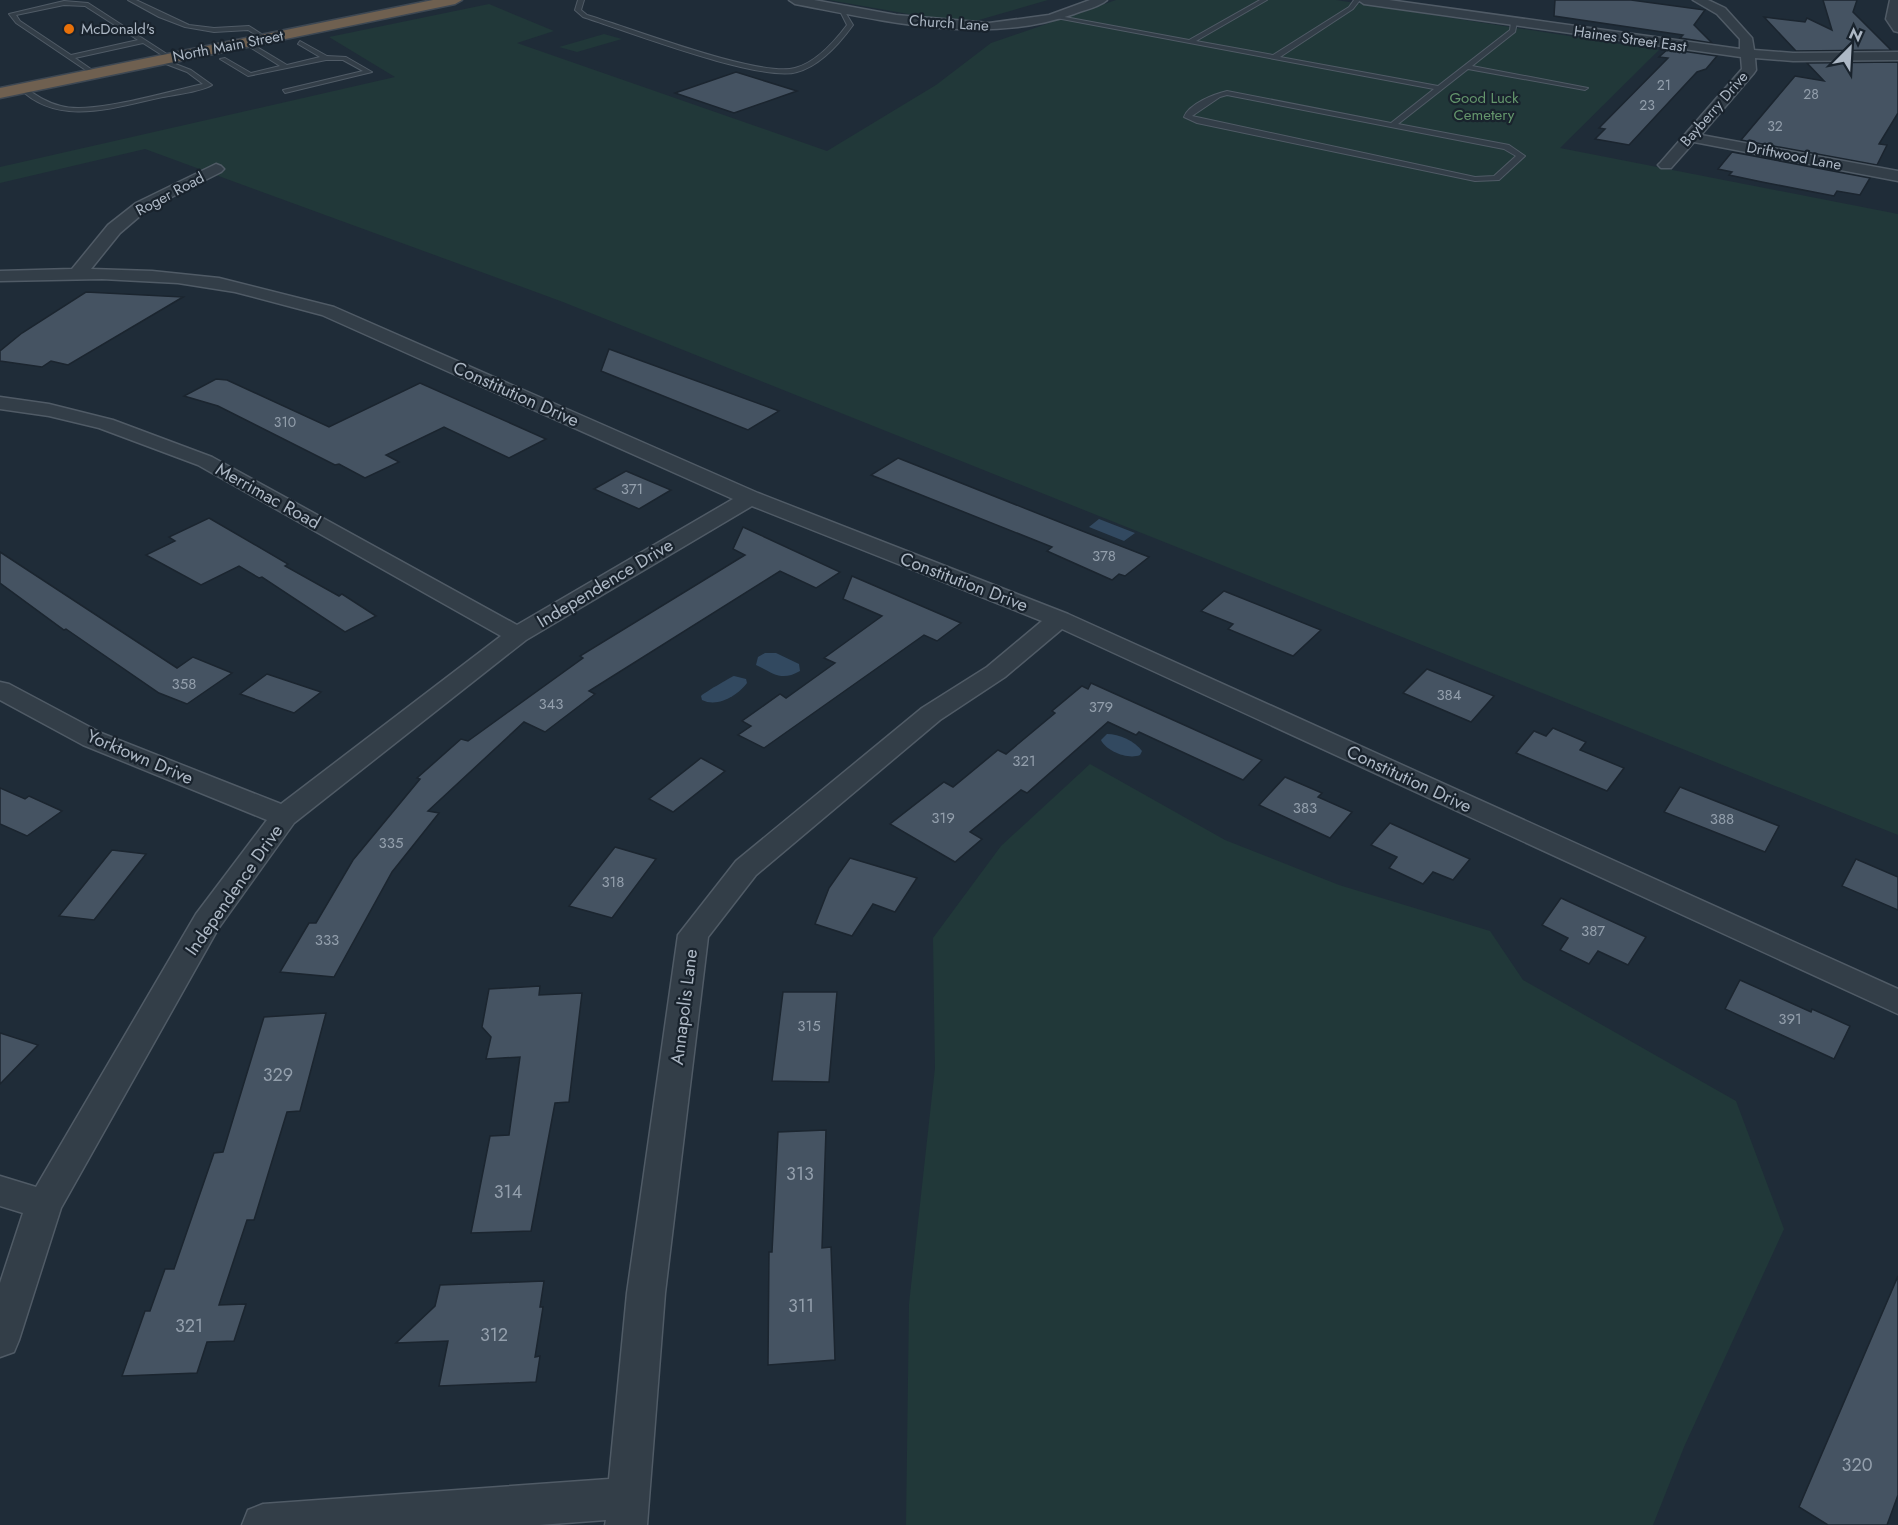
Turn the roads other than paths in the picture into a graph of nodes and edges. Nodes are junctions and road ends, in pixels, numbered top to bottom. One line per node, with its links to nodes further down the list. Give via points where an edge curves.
1 (131, 0): 15 (lane, via 190,29 249,28)
2 (455, 0): 15 (highway, North Main Street)
3 (581, 0): 11 (lane, via 578,10 585,16 738,63 781,72 801,68 840,40 850,25)
4 (795, 0): 11 (street, Church Lane)
5 (1101, 0): 12 (street, Church Lane)
6 (1264, 0): 17 (lane)
7 (1358, 0): 24 (lane)
8 (1364, 0): 13 (street, Haines Street East)
9 (1699, 0): 20 (street, Bayberry Drive, via 1721,11 1746,38)
10 (1895, 1): 14 (street, via 1892,20)
11 (840, 8): 12 (street, Church Lane, via 896,19 973,26 1008,26)
12 (1054, 17): 17 (lane)
13 (1514, 22): 20 (street, Haines Street East); 28 (lane, via 1513,31)
14 (1898, 28)
15 (266, 39): 18 (highway, North Main Street)
16 (144, 41): 22 (lane); 22 (lane, via 86,4 64,3 10,13); 25 (lane)
17 (1190, 42): 24 (lane)
18 (247, 43): 25 (highway, North Main Street); 27 (lane)
19 (300, 43): 23 (lane)
20 (1749, 54): 21 (street, Haines Street East); 36 (street, Bayberry Drive, via 1749,70)
21 (1898, 56)
22 (69, 57): 29 (lane)
23 (326, 58): 27 (lane); 33 (lane, via 344,58 369,72)
24 (1273, 58): 31 (lane)
25 (165, 59): 29 (highway, North Main Street); 30 (lane, via 209,85 81,111 45,103)
26 (223, 59): 27 (lane, via 250,75)
27 (286, 67)
28 (1467, 67): 31 (lane); 32 (lane)
29 (95, 74): 30 (highway, North Main Street)
30 (22, 88): 34 (highway, North Main Street)
31 (1439, 88): 35 (lane)
32 (1585, 88)
33 (285, 91)
34 (0, 93)
35 (1392, 125): 35 (lane, via 1506,147 1521,156 1496,178 1475,179 1188,117 1218,95 1227,93)
36 (1690, 137): 37 (street, Bayberry Drive); 39 (street, Driftwood Lane)
37 (1666, 165)
38 (216, 170): 40 (street, Roger Road, via 142,206 114,229)
39 (1898, 176)
40 (78, 273): 41 (street, Constitution Drive); 43 (street, Constitution Drive, via 204,281 267,293 328,311)
41 (0, 276)
42 (0, 403): 45 (street, Merrimac Road, via 106,424 205,461)
43 (750, 498): 44 (street, Constitution Drive); 45 (street, Independence Drive)
44 (1059, 619): 48 (street, Constitution Drive); 52 (street, Annapolis Lane, via 996,672 931,714 746,868 693,935 646,1293)
45 (517, 635): 47 (street, Independence Drive)
46 (0, 690): 47 (street, Yorktown Drive, via 92,739)
47 (284, 816): 50 (street, Independence Drive, via 207,922)
48 (1898, 1002)
49 (0, 1191): 50 (street)
50 (44, 1204): 51 (street, Independence Drive)
51 (0, 1340)
52 (627, 1512): 53 (street)
53 (263, 1525)

